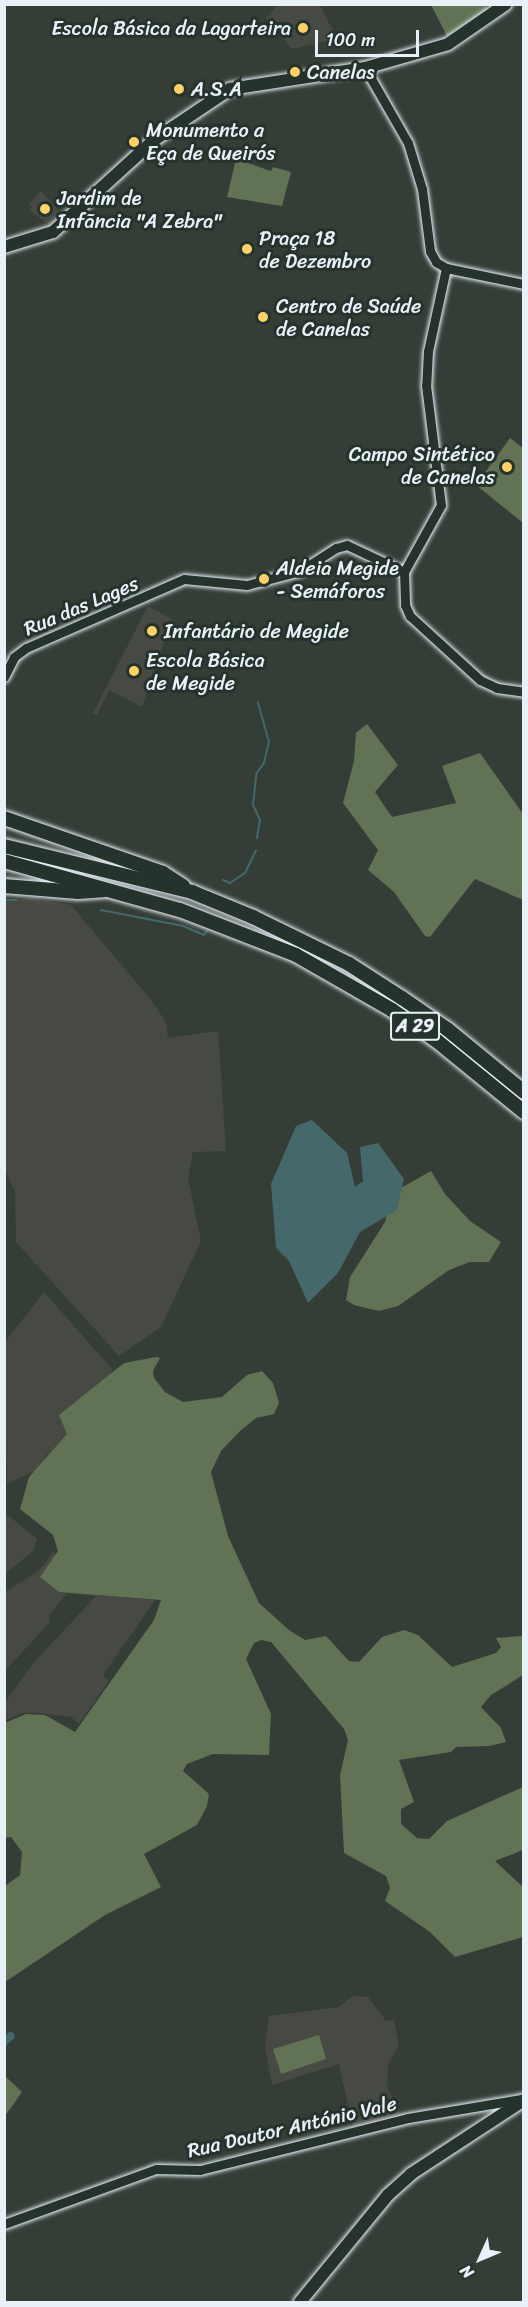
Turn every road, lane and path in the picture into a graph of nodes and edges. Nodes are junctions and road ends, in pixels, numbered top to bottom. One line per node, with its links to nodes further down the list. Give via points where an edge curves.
1 (506, 4): 2 (main road, via 448,44)
2 (365, 68): 3 (main road, via 230,89 154,140 53,232); 4 (street, via 406,137 422,189 430,251 436,262)
3 (4, 247)
4 (446, 268): 5 (street); 6 (street, via 428,351 426,385 441,506)
5 (524, 284)
6 (404, 572): 7 (street, Rua das Lages, via 347,545 300,571 256,583 183,579 26,648 14,657); 8 (street, via 410,616 480,680 497,688)
7 (4, 678)
8 (524, 692)
9 (4, 818): 14 (highway, via 163,873)
10 (4, 846): 14 (highway, A 29)
11 (4, 861): 13 (highway, A 29)
12 (4, 886): 13 (highway, via 78,892)
13 (110, 889): 16 (highway, A 29, via 246,933 323,969 437,1041)
14 (192, 892): 15 (highway, A 29, via 349,964 447,1029)
15 (524, 1092)
16 (524, 1112)
17 (524, 2099): 18 (street, Rua Doutor António Vale, via 408,2118 200,2170 156,2169); 19 (main road, via 411,2174 388,2195)
18 (4, 2224)
19 (300, 2302)

